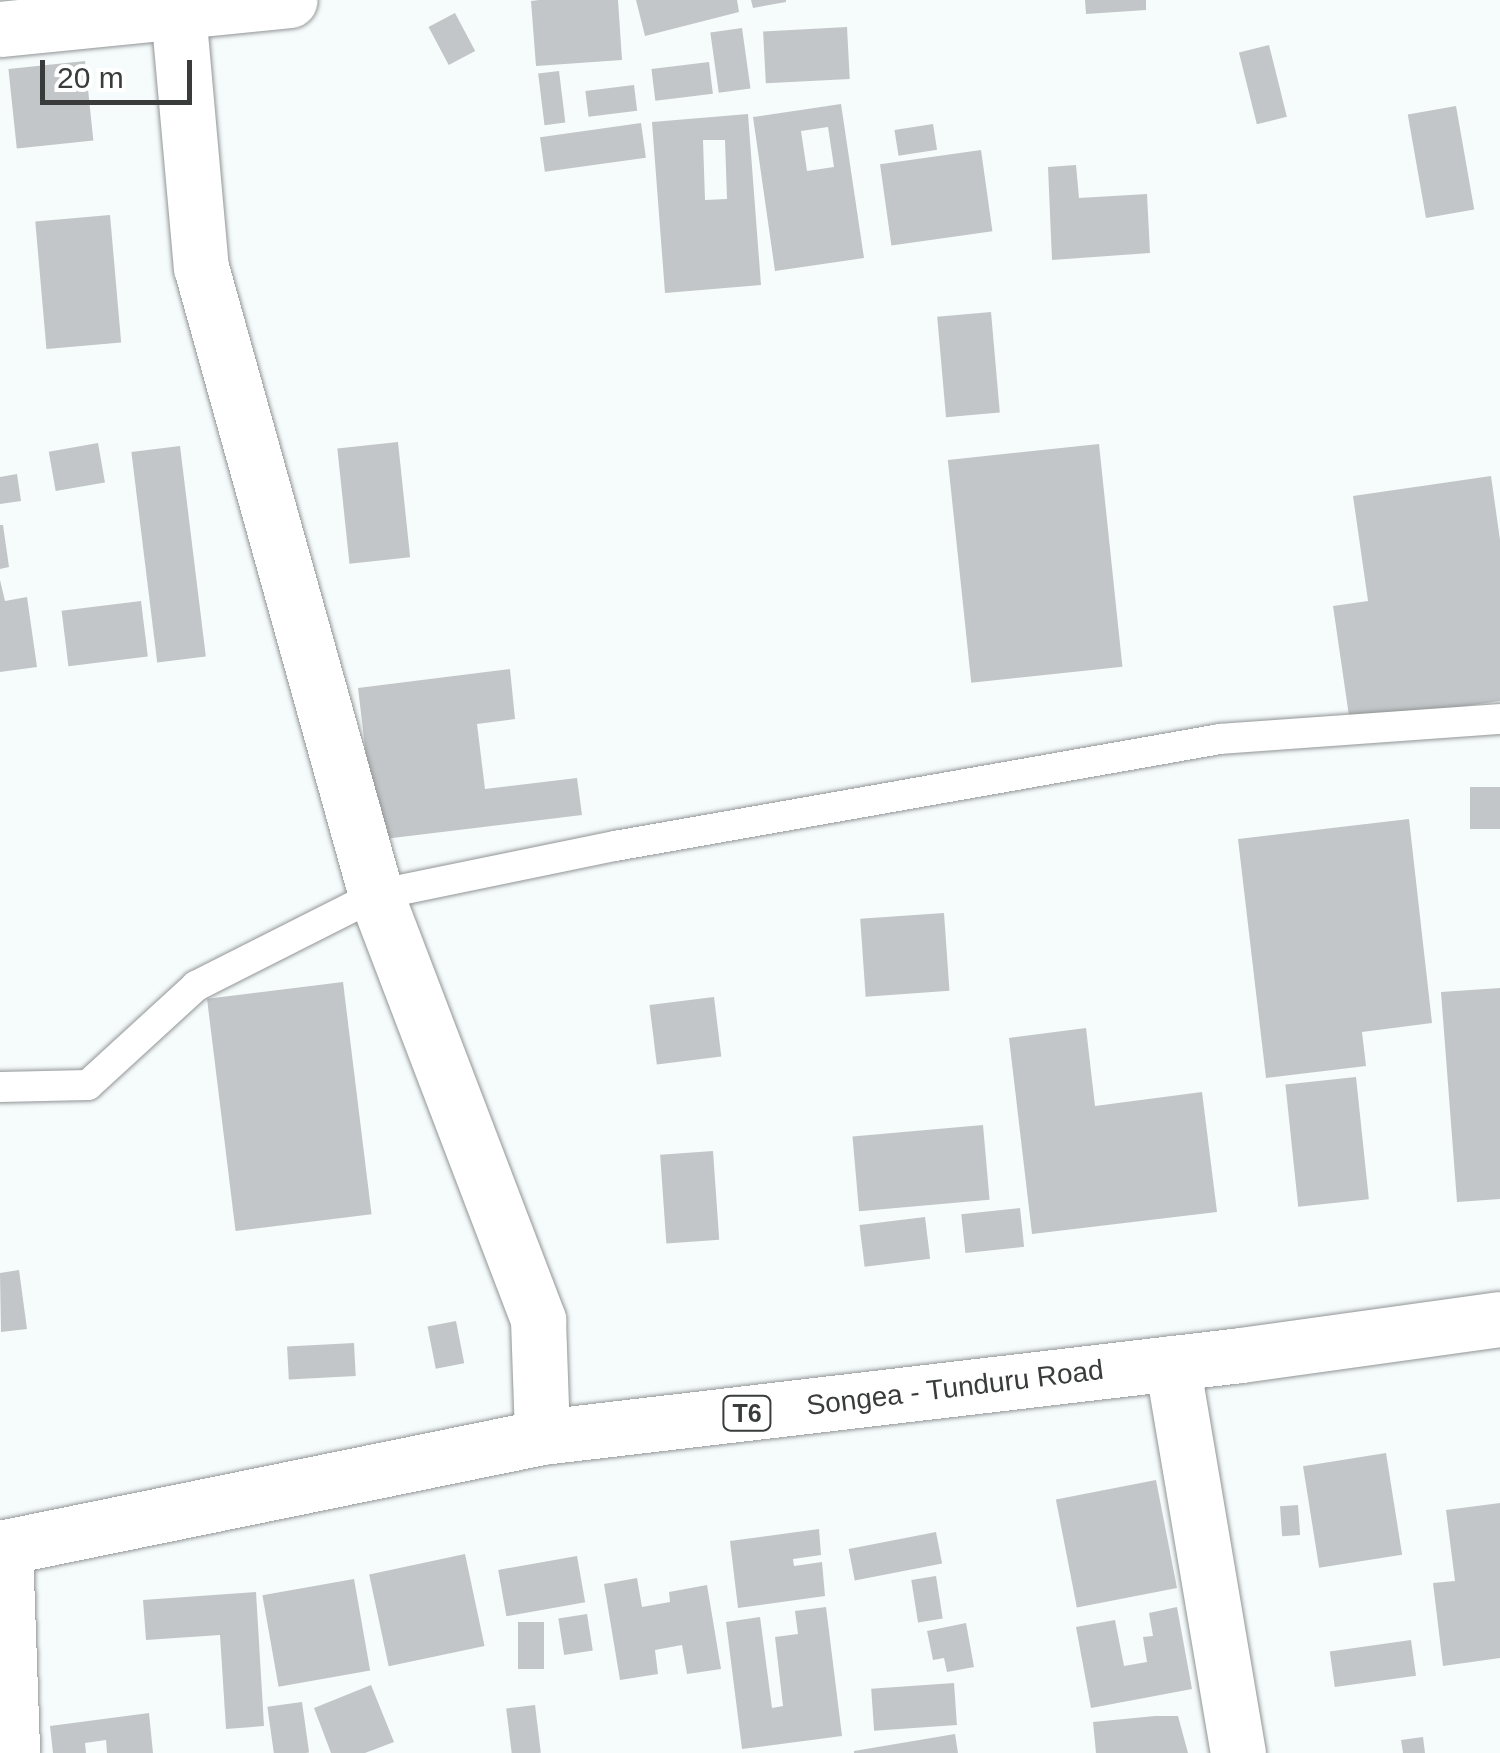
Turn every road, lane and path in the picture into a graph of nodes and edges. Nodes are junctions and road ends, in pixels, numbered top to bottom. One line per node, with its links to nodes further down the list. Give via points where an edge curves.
1 (290, 0): 2 (main road)
2 (178, 5): 3 (main road); 5 (main road, via 201,267)
3 (0, 29)
4 (1500, 719): 5 (lane, via 1220,739)
5 (376, 895): 6 (lane, via 196,986 88,1086); 9 (main road, via 538,1320)
6 (0, 1087)
7 (1500, 1318): 8 (main road, Songea - Tunduru Road / T6)
8 (1172, 1363): 9 (main road, Songea - Tunduru Road / T6); 12 (main road)
9 (542, 1436): 10 (main road, Songea - Tunduru Road / T6)
10 (2, 1548): 11 (main road)
11 (12, 1753)
12 (1238, 1753)

